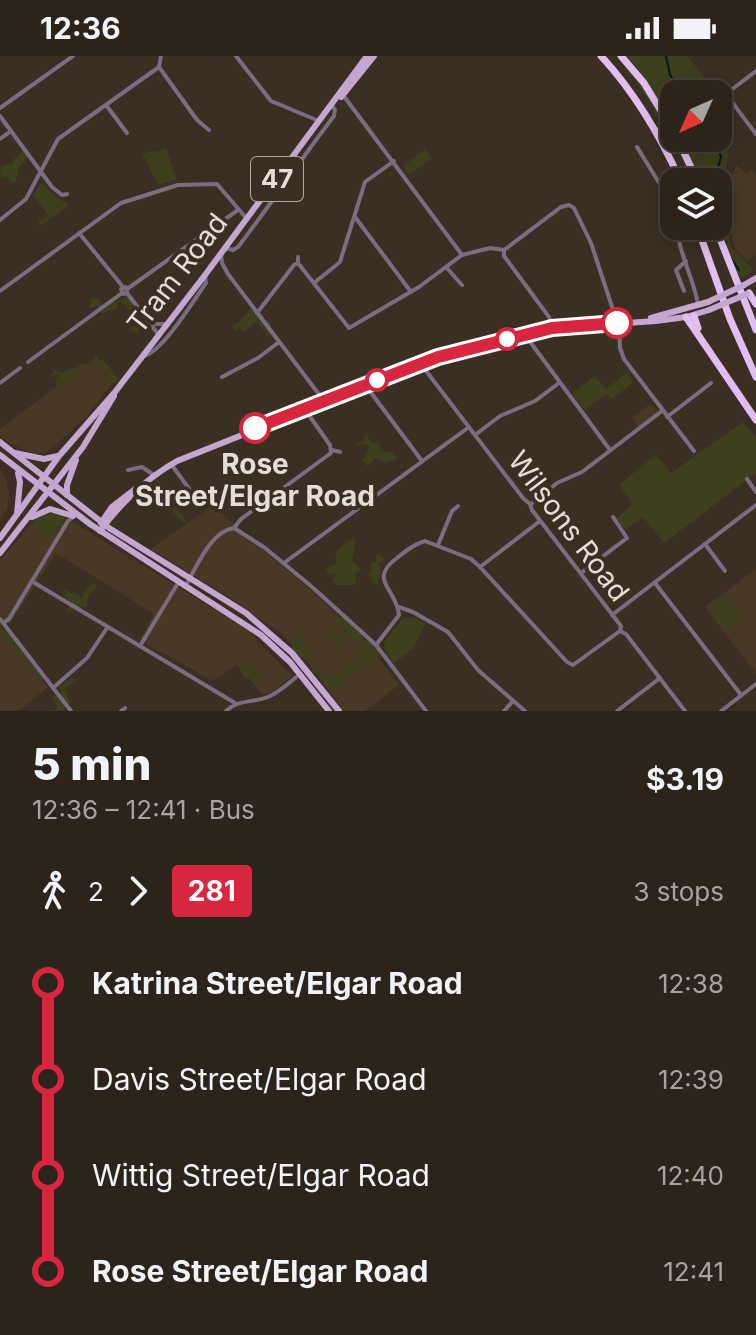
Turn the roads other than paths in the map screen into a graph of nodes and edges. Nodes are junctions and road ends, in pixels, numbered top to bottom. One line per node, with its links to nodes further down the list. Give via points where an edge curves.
1 (73, 56): 12 (street)
2 (161, 56): 7 (street)
3 (236, 56): 15 (street, via 271,101)
4 (601, 56): 23 (highway, via 639,102)
5 (621, 56): 13 (highway)
6 (369, 60): 9 (main road, Tram Road / 47)
7 (159, 67): 10 (street); 16 (street)
8 (756, 71): 19 (street, via 726,94)
9 (341, 95): 11 (main road, Tram Road / 47); 22 (street)
10 (106, 105): 18 (street); 24 (street, via 58,139)
11 (332, 105): 15 (main road, Tram Road / 47); 36 (street, via 334,116 273,201 236,249)
12 (0, 108)
13 (660, 109)
14 (0, 116): 17 (street)
15 (319, 122): 29 (main road, Tram Road / 47)
16 (209, 130)
17 (11, 131): 20 (street); 24 (street)
18 (127, 133)
19 (756, 134)
20 (0, 139)
21 (637, 147): 25 (street)
22 (394, 161): 28 (street, via 365,182); 37 (street)
23 (675, 168)
24 (40, 172): 26 (street, via 56,192); 30 (street, via 26,199)
25 (660, 184)
26 (67, 194)
27 (237, 209): 29 (street); 31 (street, via 217,184 178,185 121,203); 46 (street)
28 (354, 216): 44 (street, via 340,262); 50 (street)
29 (247, 219): 36 (main road, Tram Road / 47)
30 (0, 220)
31 (79, 233): 46 (street); 48 (street)
32 (678, 240): 38 (street)
33 (702, 240): 69 (highway)
34 (721, 240): 60 (highway)
35 (504, 250): 37 (street); 57 (street, via 566,205 574,208); 59 (street)
36 (223, 251): 39 (main road, Tram Road / 47); 41 (street, via 221,261)
37 (462, 255): 40 (street)
38 (686, 261): 49 (street, via 676,270); 52 (street)
39 (214, 263): 41 (street); 42 (main road, Tram Road / 47)
40 (446, 267): 45 (street); 50 (street)
41 (228, 274): 53 (street)
42 (205, 275): 58 (main road, Tram Road / 47); 64 (street, via 206,283 154,352)
43 (756, 278): 47 (main road)
44 (314, 283): 50 (street, via 349,328); 53 (street, via 298,260)
45 (462, 285)
46 (125, 290): 55 (street); 65 (street)
47 (748, 290): 51 (highway); 52 (main road, bridge); 54 (main road, bridge)
48 (0, 291)
49 (684, 291)
50 (411, 292)
51 (756, 304)
52 (699, 305): 54 (main road); 56 (main road)
53 (257, 313): 63 (street)
54 (690, 316): 56 (main road); 80 (highway)
55 (146, 319): 58 (street); 61 (street)
56 (636, 322): 57 (main road)
57 (617, 323): 59 (main road); 78 (street, via 624,359)
58 (166, 324): 61 (main road, Tram Road / 47)
59 (552, 328): 62 (main road)
60 (756, 330)
61 (158, 334): 64 (main road, Tram Road / 47)
62 (525, 335): 66 (main road); 71 (street)
63 (279, 342): 68 (street); 74 (street)
64 (141, 357): 75 (main road, Tram Road / 47)
65 (28, 362)
66 (420, 363): 73 (main road); 81 (street, Wilsons Road)
67 (20, 368): 70 (street)
68 (222, 377)
69 (756, 377)
70 (0, 383)
71 (559, 383): 82 (street); 87 (street)
72 (711, 383): 79 (street)
73 (366, 384): 76 (main road); 92 (street)
74 (315, 390): 76 (street); 77 (street)
75 (115, 392): 84 (main road, Tram Road / 47); 90 (main road, Tram Road / 47)
76 (324, 401): 77 (main road)
77 (308, 407): 86 (street); 93 (main road)
78 (662, 411): 79 (street); 87 (street)
79 (667, 417): 88 (street)
80 (756, 420)
81 (469, 427): 82 (street, Wilsons Road); 92 (street)
82 (475, 435): 106 (street, Wilsons Road)
83 (0, 442): 85 (main road)
84 (83, 447): 99 (main road, Tram Road / 47); 104 (main road)
85 (8, 449): 90 (main road, via 44,459); 96 (main road)
86 (332, 450): 89 (street); 117 (street)
87 (610, 450): 106 (street)
88 (694, 451)
89 (340, 452)
90 (62, 453): 96 (main road, Tram Road / 47)
91 (0, 455): 94 (main road)
92 (422, 461): 123 (street)
93 (171, 464): 97 (main road); 101 (street)
94 (15, 469): 100 (main road); 111 (main road, via 20,482)
95 (128, 470): 97 (street, via 142,467)
96 (43, 477): 99 (main road); 100 (main road, 47)
97 (150, 477): 105 (main road); 110 (main road)
98 (747, 479): 102 (street)
99 (54, 485): 103 (main road, Tram Road); 104 (main road)
100 (37, 486): 103 (main road); 111 (main road)
101 (190, 490)
102 (756, 492)
103 (48, 493): 112 (main road); 115 (main road, Tram Road)
104 (67, 495): 108 (main road)
105 (124, 503): 116 (main road); 118 (main road, via 112,522)
106 (530, 504): 114 (street, Wilsons Road)
107 (756, 505): 120 (street)
108 (81, 506): 110 (main road, via 96,511); 116 (main road)
109 (458, 506): 121 (street)
110 (112, 507): 116 (main road)
111 (16, 517): 119 (main road)
112 (78, 517): 115 (main road, via 50,509); 116 (main road); 128 (street, via 68,521)
113 (613, 517): 126 (street, via 627,538)
114 (540, 521): 124 (street); 126 (street, Wilsons Road)
115 (24, 523): 122 (main road, Tram Road)
116 (102, 526): 118 (main road); 127 (main road)
117 (234, 528): 123 (street); 127 (street, via 215,539)
118 (117, 534): 127 (main road)
119 (0, 538)
120 (705, 544): 125 (street); 129 (street)
121 (438, 545): 124 (street); 130 (street, via 418,543 387,565 384,581)
122 (0, 553)
123 (284, 564): 137 (street)
124 (480, 567): 136 (street, via 573,665)
125 (725, 571)
126 (581, 573): 133 (street, Wilsons Road)
127 (185, 579): 138 (street); 139 (main road, via 261,635); 149 (main road, via 246,613 273,635)
128 (33, 582): 134 (street, via 9,619); 135 (street)
129 (655, 583): 133 (street); 143 (street)
130 (398, 607): 131 (street); 132 (street)
131 (413, 612): 132 (street); 144 (street, via 448,632 478,670)
132 (399, 615): 137 (street)
133 (612, 615): 136 (street, Wilsons Road)
134 (2, 621): 142 (street)
135 (107, 627): 138 (street); 142 (street, via 87,658)
136 (620, 631): 140 (street, Wilsons Road)
137 (376, 645): 150 (street)
138 (140, 646): 145 (street)
139 (300, 674): 145 (street, via 266,698); 148 (main road)
140 (660, 678): 153 (street); 154 (street, Wilsons Road)
141 (756, 684): 143 (street)
142 (53, 688): 146 (street)
143 (741, 695): 155 (street)
144 (513, 701): 151 (street); 152 (street)
145 (235, 703): 147 (street)
146 (69, 711)
147 (226, 711)
148 (329, 711)
149 (339, 711)
150 (426, 711)
151 (504, 711)
152 (525, 711)
153 (617, 711)
154 (685, 711)
155 (721, 711)

